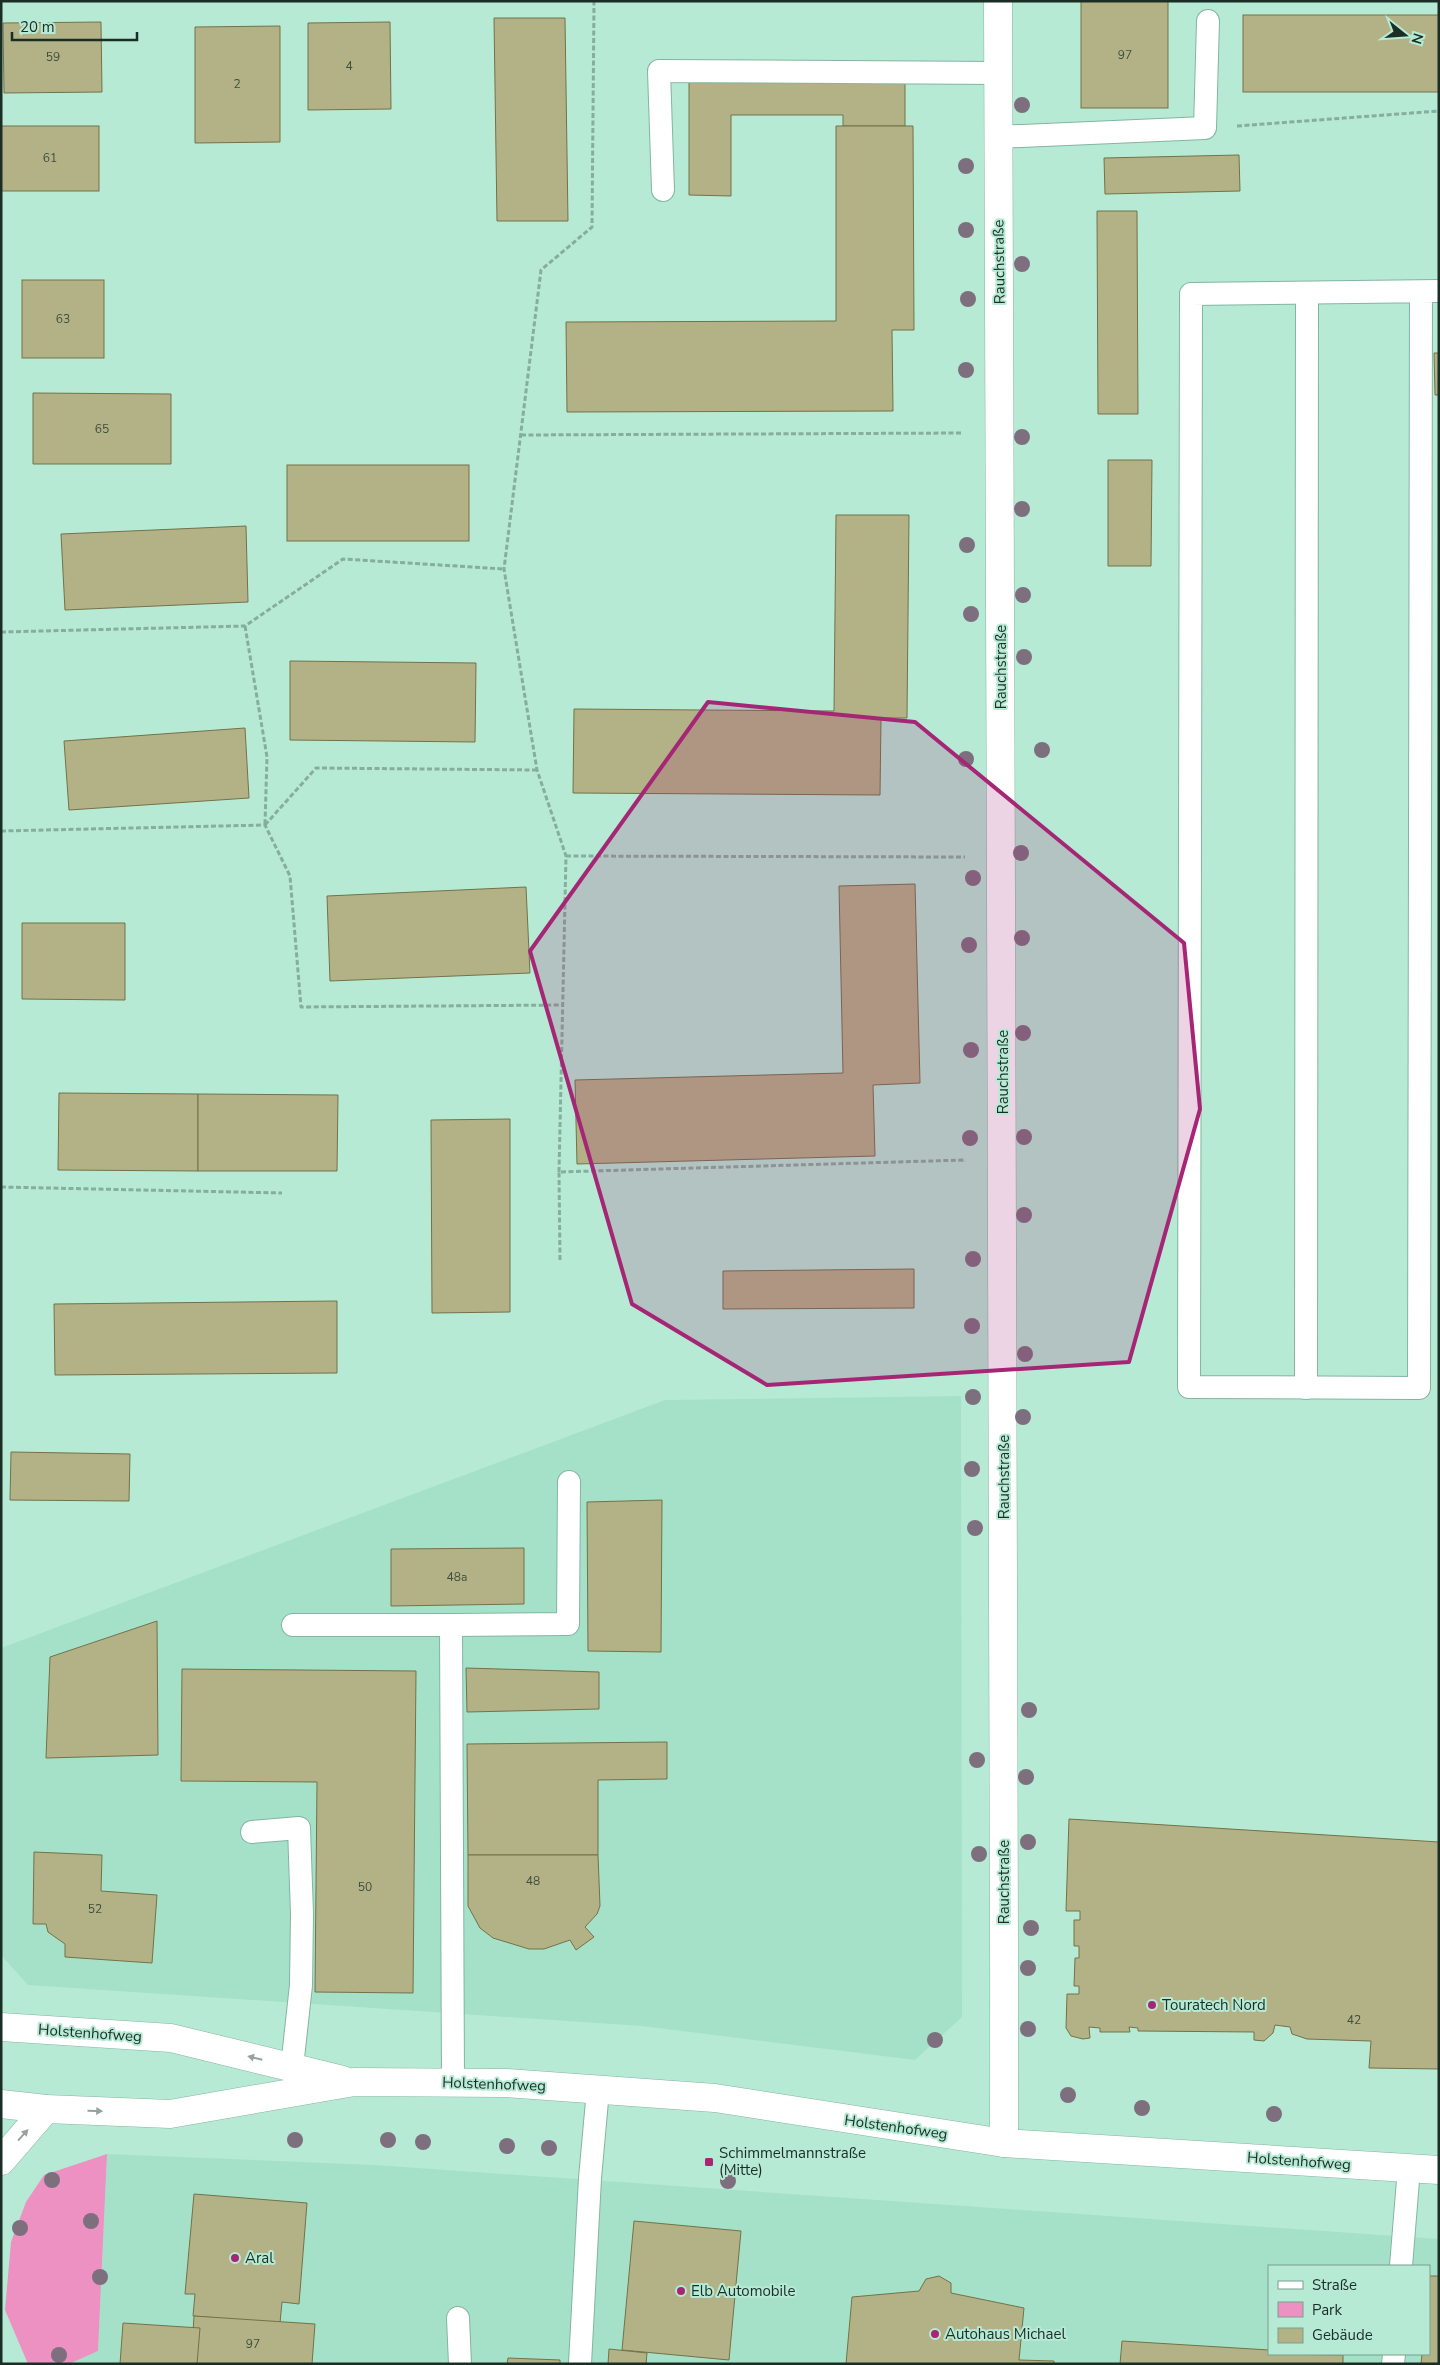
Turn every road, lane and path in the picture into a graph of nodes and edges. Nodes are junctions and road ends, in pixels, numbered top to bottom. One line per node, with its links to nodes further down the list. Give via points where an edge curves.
1 (594, 1): 12 (path, via 592,227 541,270)
2 (998, 1): 4 (street, Rauchstraße)
3 (1208, 21): 6 (lane)
4 (998, 73): 7 (street, Rauchstraße); 8 (lane, via 659,71)
5 (1439, 111): 6 (path)
6 (1205, 128): 7 (lane)
7 (997, 137): 11 (street, Rauchstraße)
8 (663, 190)
9 (1430, 292): 10 (lane); 27 (lane, via 1419,1388)
10 (1307, 293): 27 (lane); 27 (lane, via 1191,294 1189,1358 1189,1387)
11 (1001, 433): 12 (path); 20 (street, Rauchstraße)
12 (521, 435): 13 (path)
13 (504, 569): 14 (path, via 343,559); 16 (path)
14 (245, 626): 15 (path); 17 (path, via 267,757)
15 (1, 632)
16 (537, 770): 17 (path, via 316,768); 19 (path)
17 (265, 825): 18 (path); 21 (path, via 290,876 302,1007)
18 (1, 830)
19 (566, 856): 20 (path); 21 (path)
20 (1002, 857): 39 (street, Rauchstraße, via 1006,1781)
21 (564, 1005): 23 (path)
22 (964, 1170): 23 (path, via 964,1160)
23 (560, 1172): 26 (path)
24 (1, 1187): 25 (path)
25 (282, 1193)
26 (560, 1260)
27 (1306, 1388)
28 (569, 1482): 30 (lane, via 568,1624)
29 (293, 1625): 30 (lane)
30 (451, 1625): 35 (lane)
31 (252, 1832): 33 (lane, via 300,1828 301,1985)
32 (1, 2026): 33 (street, Holstenhofweg, one-way to 32, via 171,2038)
33 (292, 2067): 34 (street, Holstenhofweg)
34 (354, 2082): 35 (street, Holstenhofweg); 38 (street, Holstenhofweg, one-way to 34, via 170,2114)
35 (453, 2082): 36 (street, Holstenhofweg)
36 (598, 2090): 39 (street, Holstenhofweg, via 715,2098); 46 (lane, via 589,2188)
37 (1, 2104): 38 (street, Holstenhofweg)
38 (46, 2109): 40 (street, one-way to 38)
39 (1004, 2143): 41 (street, Holstenhofweg)
40 (1, 2162)
41 (1409, 2168): 42 (street, Holstenhofweg); 43 (lane)
42 (1439, 2170)
43 (1401, 2265)
44 (458, 2318): 45 (lane)
45 (460, 2364)
46 (580, 2364)

